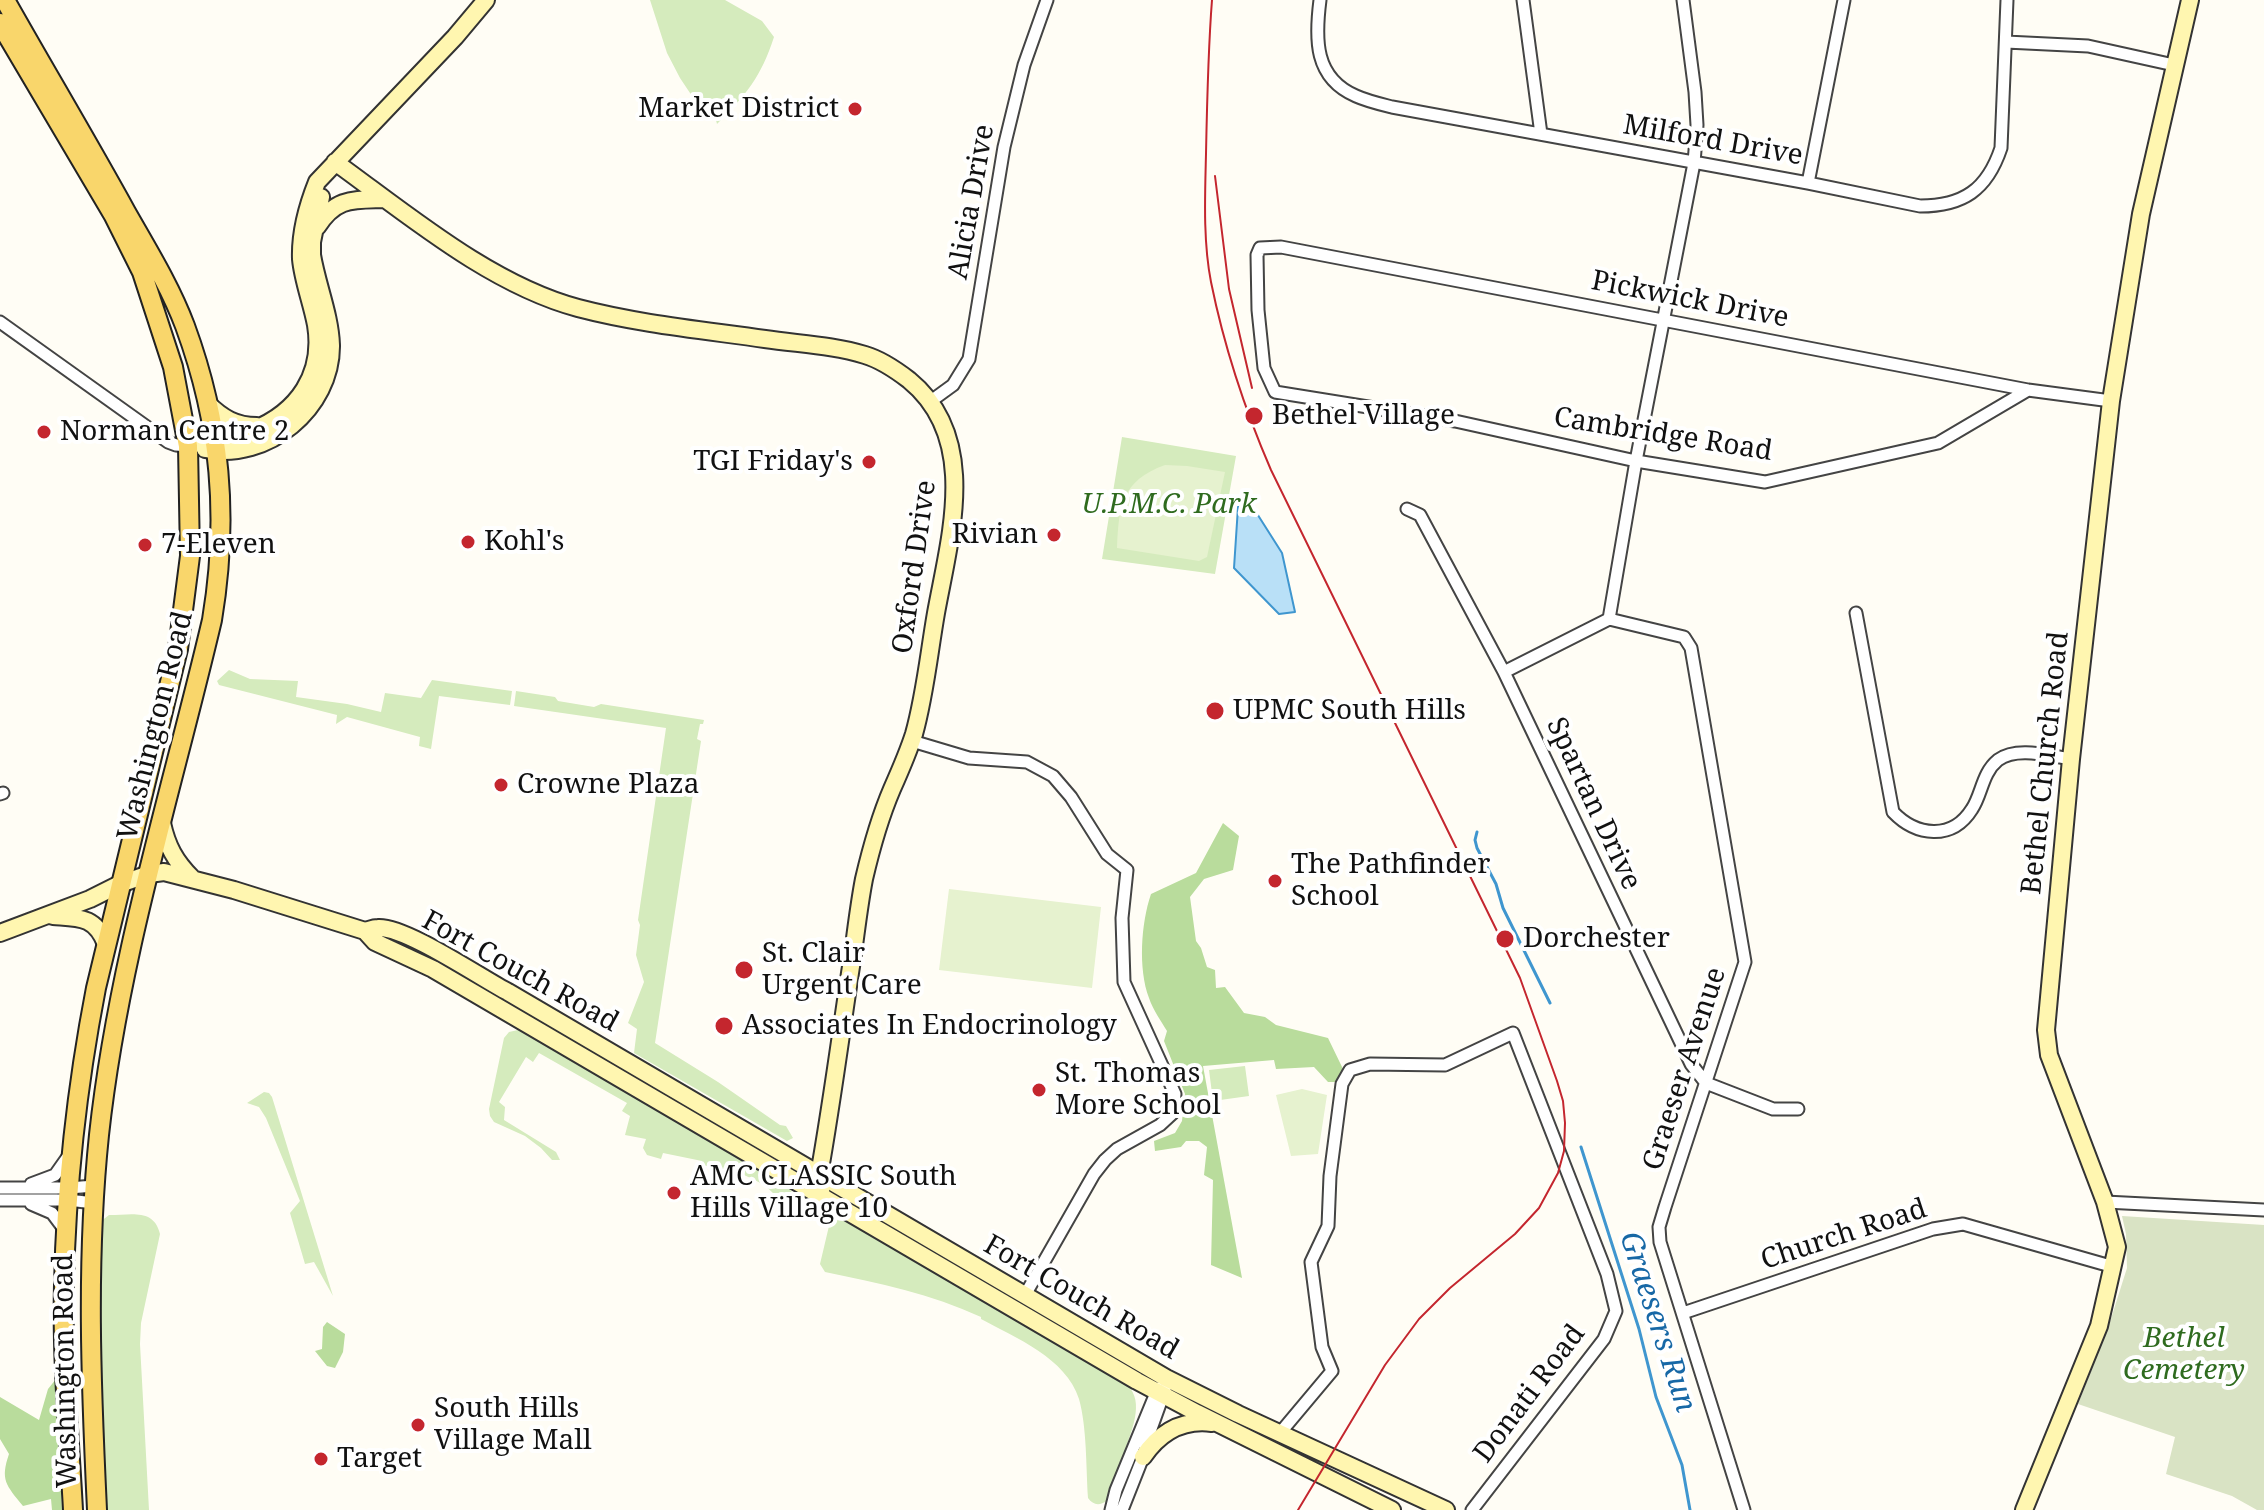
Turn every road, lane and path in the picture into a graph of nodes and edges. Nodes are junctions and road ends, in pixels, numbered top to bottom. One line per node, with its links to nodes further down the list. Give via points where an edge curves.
1 (5, 0): 25 (main road, Washington Road, via 170,292)
2 (486, 0): 14 (street)
3 (1047, 0): 23 (street, Alicia Drive, via 1004,147 969,359 953,385)
4 (1320, 0): 13 (street, Milford Drive, via 1321,65 1354,95)
5 (1523, 0): 13 (street)
6 (1683, 0): 15 (street, via 1695,92)
7 (1844, 0): 16 (street)
8 (2007, 0): 11 (street, Milford Drive)
9 (2190, 0): 12 (street, Bethel Church Road)
10 (0, 23): 28 (main road, Washington Road, via 142,272 173,367)
11 (2006, 42): 12 (street, via 2088,46); 16 (street, Milford Drive, via 2001,148 1975,192 1957,202 1920,206)
12 (2174, 65): 24 (street, Bethel Church Road, via 2141,214)
13 (1541, 134): 15 (street, Milford Drive)
14 (335, 162): 17 (street, Oxford Drive); 18 (street); 26 (street, via 317,182 301,244 318,340 313,372 288,411)
15 (1694, 163): 16 (street, Milford Drive); 19 (street)
16 (1808, 183)
17 (385, 199): 18 (street, via 343,202 326,213); 23 (street, Oxford Drive, via 486,269 559,302 616,317 865,355 898,371)
18 (314, 232): 27 (street, via 314,264 331,349 323,383 309,410 281,434 257,445)
19 (1662, 319): 21 (street, Pickwick Drive); 22 (street, Pickwick Drive, via 1281,247 1260,248 1258,310 1264,368); 29 (street)
20 (0, 322): 28 (street, via 168,442)
21 (2028, 390): 24 (street, Pickwick Drive); 29 (street, Cambridge Road, via 1938,443 1765,482)
22 (1275, 392): 29 (street, Cambridge Road, via 1455,421)
23 (931, 401): 34 (street, Oxford Drive, via 950,440 955,490)
24 (2111, 401): 35 (street, Bethel Church Road)
25 (207, 403): 26 (street, via 233,423); 27 (main road, Washington Road)
26 (263, 426): 27 (street)
27 (216, 445): 28 (street); 36 (main road, Washington Road, via 222,505 219,578)
28 (188, 446): 39 (main road, Washington Road, via 190,556 182,621)
29 (1636, 461): 32 (street)
30 (1407, 509): 33 (street, Spartan Drive, via 1420,515)
31 (1856, 613): 35 (street, via 1893,812 1904,823 1935,832 1963,820 1988,772 2008,755)
32 (1609, 619): 33 (street); 44 (street, Graeser Avenue, via 1684,637 1691,648 1745,962)
33 (1504, 672): 44 (street, Spartan Drive, via 1691,1064)
34 (912, 741): 47 (street, Oxford Drive, via 865,878); 59 (street, via 969,758 1027,762 1053,776 1107,854 1127,870 1124,982 1175,1094 1173,1113 1117,1149 1100,1167)
35 (2071, 759): 55 (street, Bethel Church Road, via 2046,1030 2049,1055)
36 (162, 823): 37 (main road, Washington Road); 38 (street, via 167,845)
37 (149, 874): 38 (street, Fort Couch Road); 39 (street, Fort Couch Road); 52 (main road, Washington Road, via 114,1036)
38 (193, 879): 41 (street, Fort Couch Road)
39 (120, 884): 40 (street, Fort Couch Road); 43 (main road, Washington Road)
40 (47, 916): 42 (street, Fort Couch Road); 43 (street, via 92,923)
41 (365, 931): 47 (street, Fort Couch Road, via 390,930 444,955); 50 (street, Fort Couch Road, via 375,942 433,969)
42 (0, 933)
43 (106, 944): 46 (main road, Washington Road, via 85,1043)
44 (1706, 1083): 45 (street, via 1773,1109); 60 (street, Graeser Avenue, via 1659,1227)
45 (1798, 1109)
46 (72, 1150): 49 (street, via 55,1175); 51 (main road, Washington Road)
47 (819, 1175): 50 (street); 59 (street, Fort Couch Road)
48 (0, 1188): 49 (street)
49 (20, 1188): 51 (street)
50 (816, 1193): 61 (street, Fort Couch Road)
51 (68, 1194): 52 (street); 54 (street); 57 (main road, Washington Road)
52 (94, 1194): 66 (main road, Washington Road, via 90,1324)
53 (0, 1200): 54 (street)
54 (15, 1200): 57 (street, via 52,1213)
55 (2105, 1202): 56 (street); 58 (street, Bethel Church Road, via 2117,1247)
56 (2264, 1210)
57 (65, 1232): 65 (main road, Washington Road, via 64,1343)
58 (2114, 1267): 60 (street, Church Road, via 1963,1224 1933,1229); 73 (street, Bethel Church Road, via 2099,1326)
59 (1025, 1295): 61 (street, Fort Couch Road)
60 (1683, 1313): 72 (street, Graeser Avenue)
61 (1162, 1388): 62 (street, Fort Couch Road); 63 (street, Fort Couch Road); 64 (street); 67 (street)
62 (1219, 1423): 64 (street, via 1173,1428); 69 (street, Fort Couch Road)
63 (1280, 1433): 70 (street, Fort Couch Road); 71 (street, Donati Road, via 1332,1371 1322,1347 1311,1262 1328,1226 1342,1084 1350,1070 1370,1064 1445,1065 1513,1033 1607,1274 1616,1311 1604,1339)
64 (1143, 1457): 68 (street)
65 (73, 1510)
66 (97, 1510)
67 (1111, 1510)
68 (1122, 1510)
69 (1392, 1510)
70 (1446, 1510)
71 (1472, 1510)
72 (1744, 1510)
73 (2024, 1510)

